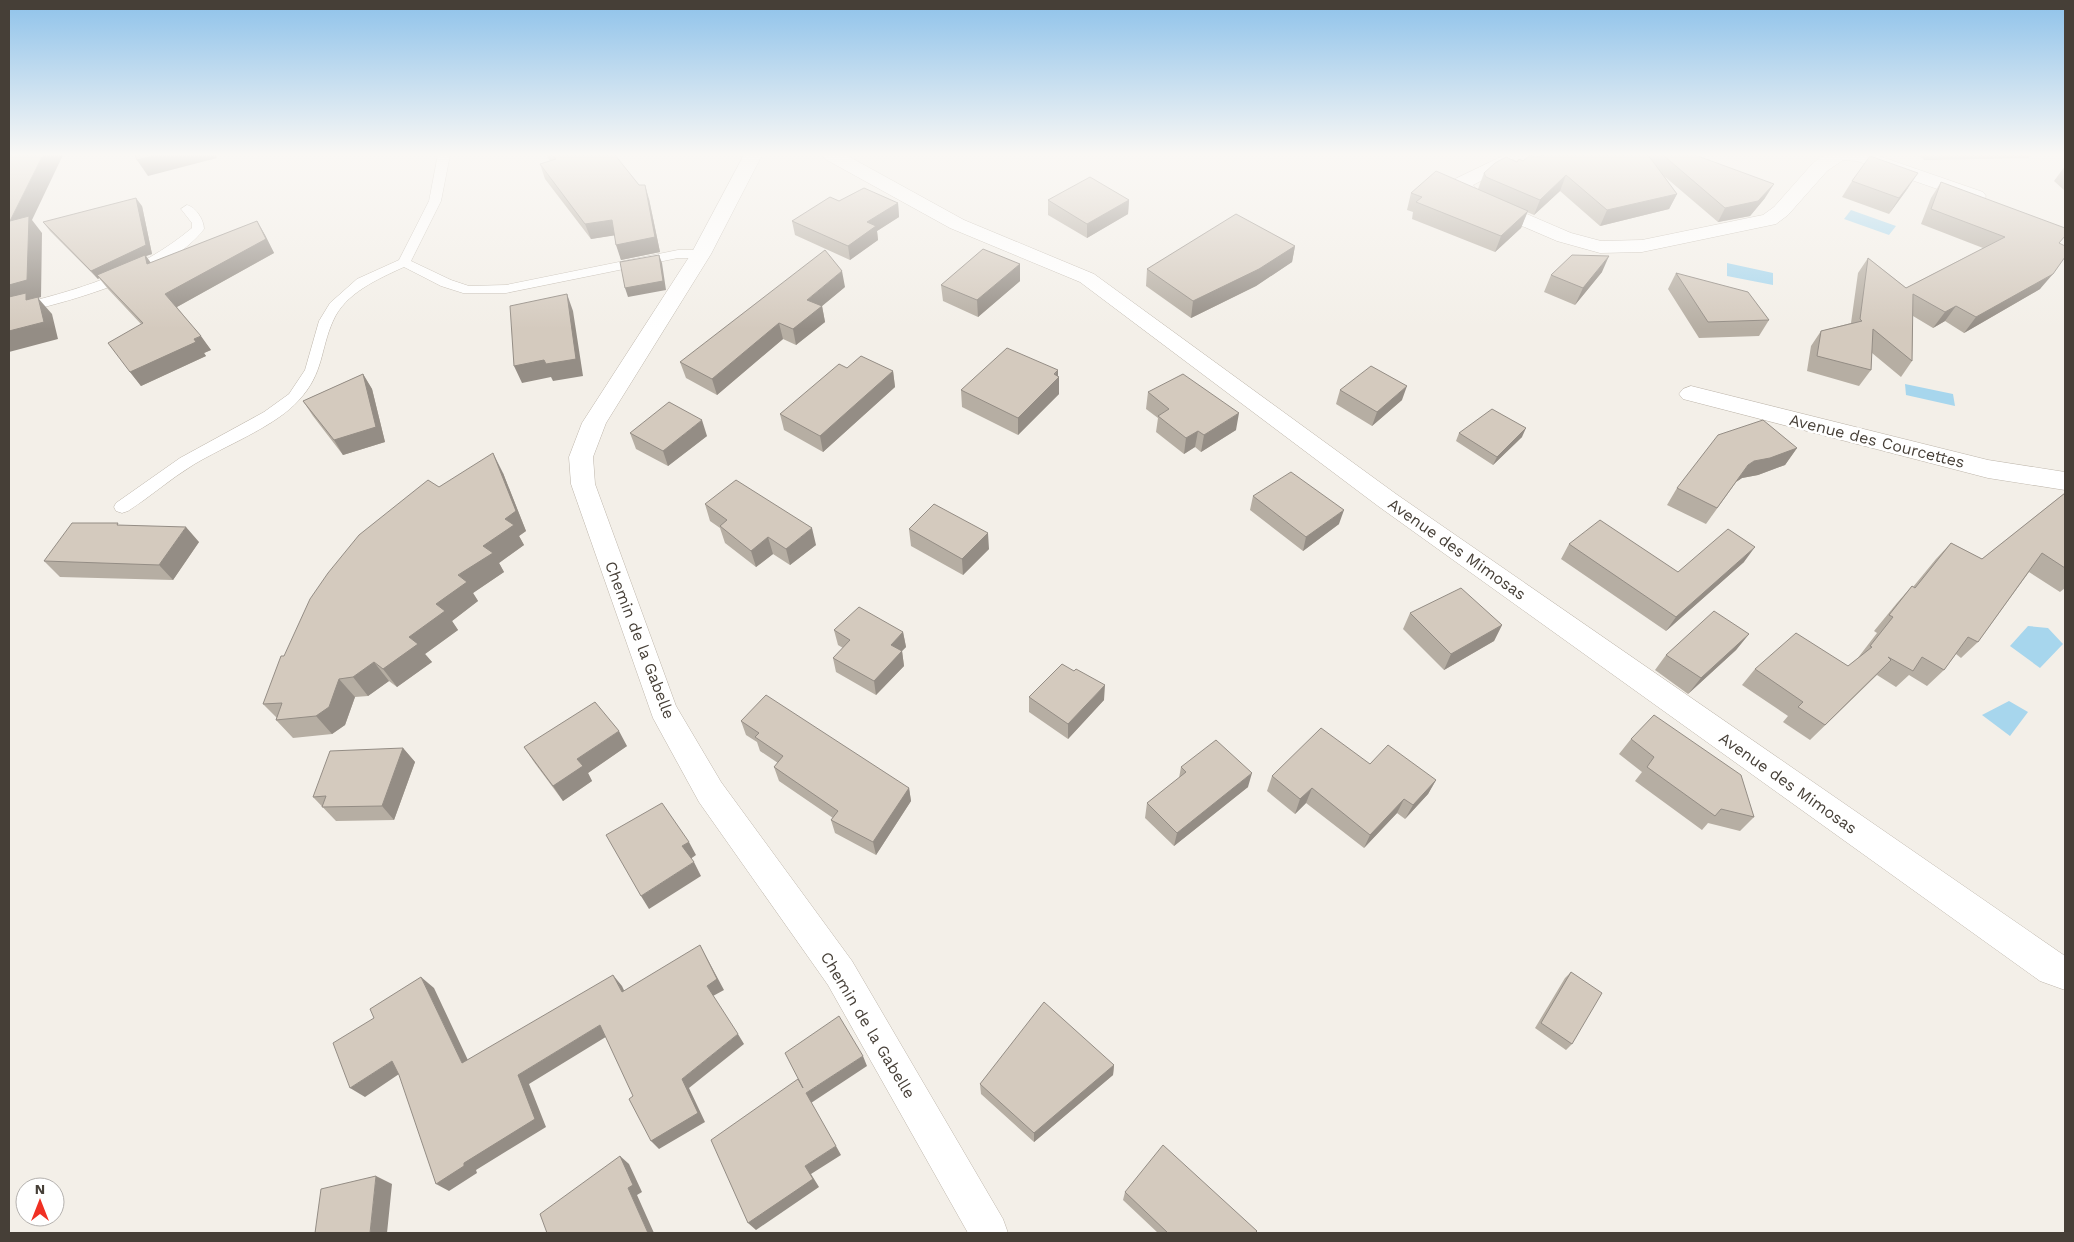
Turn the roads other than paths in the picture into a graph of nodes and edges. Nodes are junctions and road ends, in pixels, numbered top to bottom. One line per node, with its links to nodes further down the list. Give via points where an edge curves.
1 (191, 213): 9 (lane, via 198,223 198,229 182,244 146,267 94,289)
2 (429, 213): 8 (lane)
3 (723, 213): 7 (street, Chemin de la Gabelle)
4 (937, 213): 13 (street, Avenue des Mimosas, via 1086,278 1387,500 2052,969)
5 (1507, 213): 6 (street, via 1564,238 1600,247 1642,246 1769,220)
6 (1777, 213)
7 (701, 254): 8 (lane, via 678,254 506,289 468,290); 14 (street, Chemin de la Gabelle, via 594,423 581,457 582,484 662,710 710,792 840,973)
8 (404, 262): 12 (lane, via 362,282 335,306 326,321 312,371 294,397 269,416 186,462)
9 (9, 311)
10 (1691, 394): 11 (street, Avenue des Courcettes, via 1988,469)
11 (2065, 482)
12 (122, 507)
13 (2065, 973)
14 (989, 1233)

